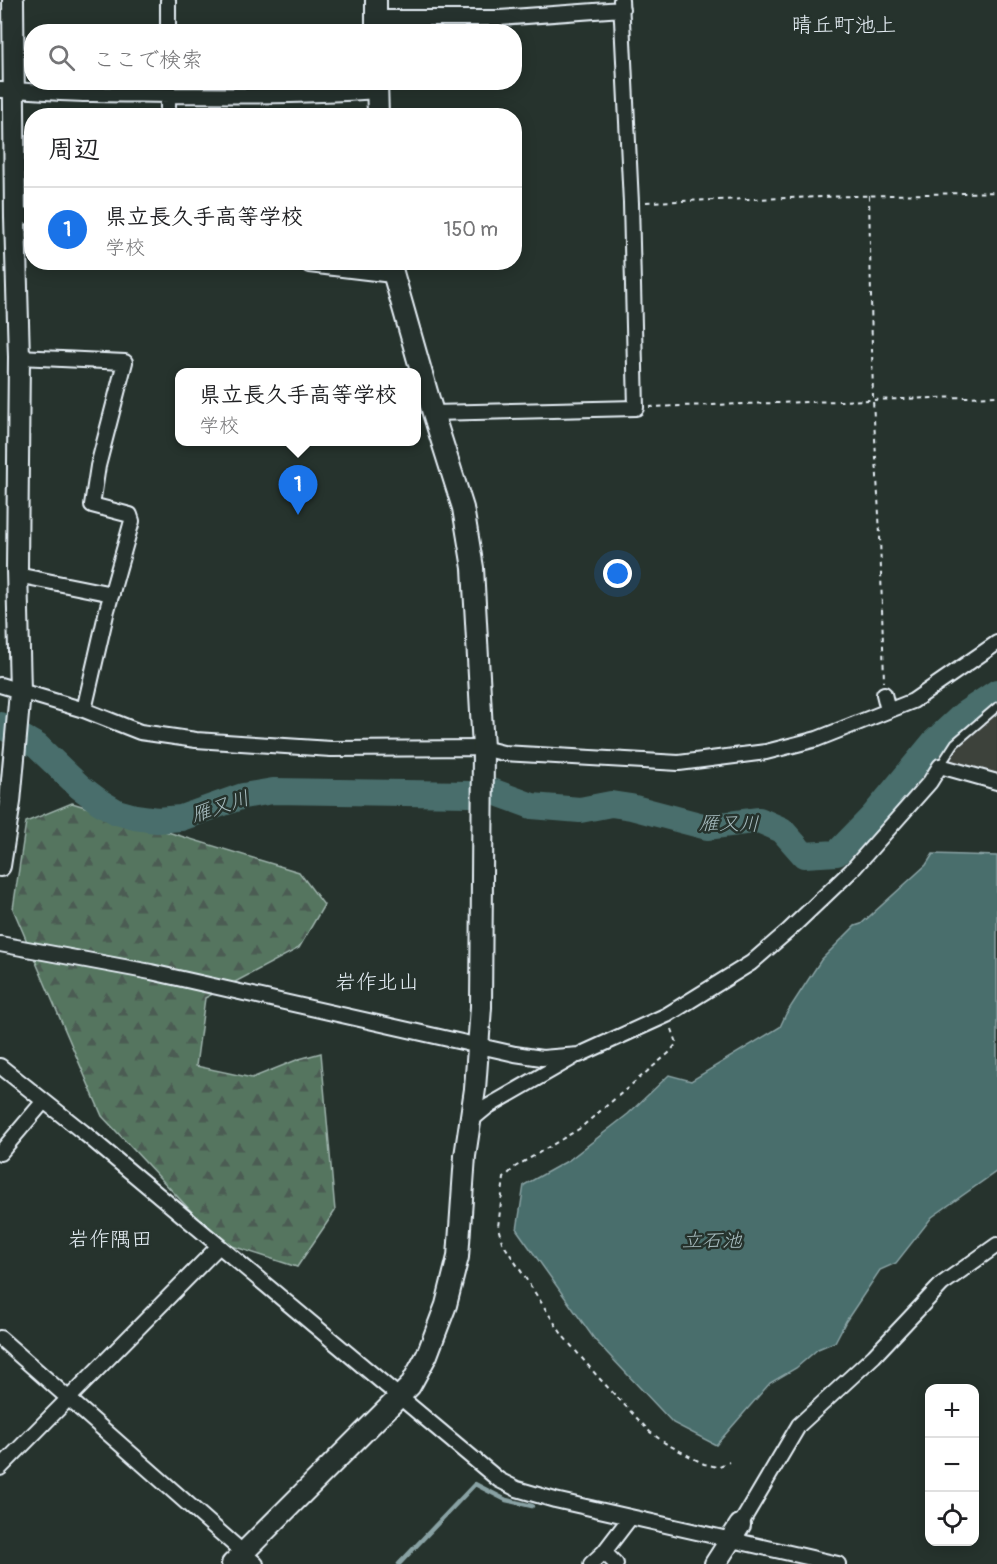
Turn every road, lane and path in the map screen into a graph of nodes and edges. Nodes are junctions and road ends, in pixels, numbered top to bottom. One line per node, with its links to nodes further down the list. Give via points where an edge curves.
1 (13, 0): 6 (street)
2 (168, 0): 5 (street)
3 (622, 5): 4 (street, via 499,18); 16 (street)
4 (376, 17)
5 (168, 24)
6 (8, 90): 7 (street, via 90,94); 17 (street)
7 (142, 90)
8 (168, 90): 12 (street)
9 (213, 90): 10 (street, via 327,95)
10 (358, 90)
11 (377, 90): 13 (street)
12 (168, 108)
13 (378, 108)
14 (997, 192): 15 (path)
15 (868, 195): 16 (path); 23 (path)
16 (631, 203): 24 (street)
17 (23, 216): 19 (street, via 16,307)
18 (391, 270): 20 (street)
19 (19, 357): 26 (street); 27 (street, via 125,362 92,505 130,515 132,521)
20 (421, 368)
21 (421, 369): 25 (street)
22 (997, 396): 23 (path)
23 (873, 399): 24 (path); 31 (path)
24 (636, 408): 25 (street)
25 (433, 413): 35 (street, via 463,508 473,568)
26 (17, 575): 27 (street); 30 (street)
27 (112, 594): 33 (street)
28 (997, 643): 34 (street, via 913,701)
29 (0, 685): 30 (street)
30 (20, 692): 33 (street); 38 (street)
31 (884, 694): 34 (street)
32 (997, 707): 36 (lane, via 955,743)
33 (84, 710): 35 (street, via 140,732 196,740 331,749)
34 (888, 710): 35 (street, via 817,739 679,764 503,753)
35 (483, 748): 41 (street)
36 (940, 766): 37 (street); 40 (street, via 852,870 788,931 752,963)
37 (997, 782)
38 (0, 866)
39 (0, 944): 41 (street, via 162,974)
40 (668, 1015): 42 (street); 52 (path, via 677,1042 669,1053 579,1129 515,1167 504,1178 498,1227 502,1242 563,1336 650,1432 704,1464 717,1467)
41 (478, 1046): 42 (street, via 542,1058); 45 (street)
42 (579, 1055): 45 (street, via 487,1107)
43 (0, 1066): 44 (street)
44 (44, 1101): 46 (street); 48 (street)
45 (470, 1121): 50 (street, via 458,1257 446,1305 427,1355)
46 (0, 1153)
47 (997, 1245): 55 (street, via 942,1284 874,1356 799,1425)
48 (219, 1246): 50 (street); 51 (street)
49 (0, 1338): 51 (street)
50 (400, 1397): 54 (street, via 499,1480 517,1489); 57 (street)
51 (69, 1400): 53 (street); 57 (street, via 124,1446)
52 (729, 1462)
53 (0, 1468)
54 (630, 1518): 55 (street); 56 (street)
55 (735, 1532): 60 (street); 61 (street)
56 (604, 1551): 58 (street); 59 (street)
57 (244, 1560)
58 (591, 1564)
59 (616, 1564)
60 (715, 1564)
61 (838, 1564)

